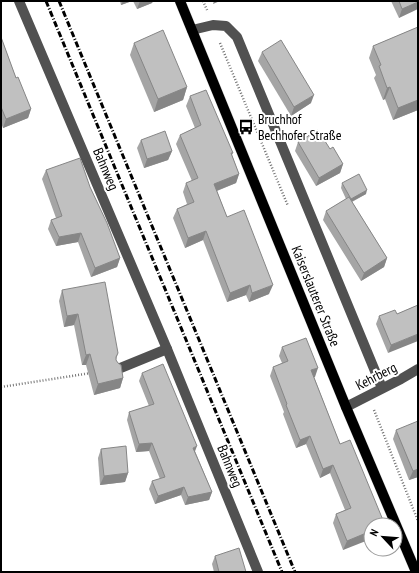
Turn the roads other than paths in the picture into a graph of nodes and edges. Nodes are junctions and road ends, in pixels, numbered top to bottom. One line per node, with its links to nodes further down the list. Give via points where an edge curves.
1 (19, 1): 4 (street, Bahnweg)
2 (180, 1): 3 (main road, Kaiserslauterer Straße)
3 (192, 30): 7 (street, Kaiserslauterer Straße, via 213,25 226,26 237,38); 8 (main road, Kaiserslauterer Straße)
4 (167, 349): 5 (street); 9 (street, Bahnweg)
5 (118, 369)
6 (418, 369): 7 (street, Kehrberg)
7 (382, 388): 8 (street, Kehrberg)
8 (346, 407): 10 (main road, Kaiserslauterer Straße)
9 (258, 572)
10 (416, 572)

